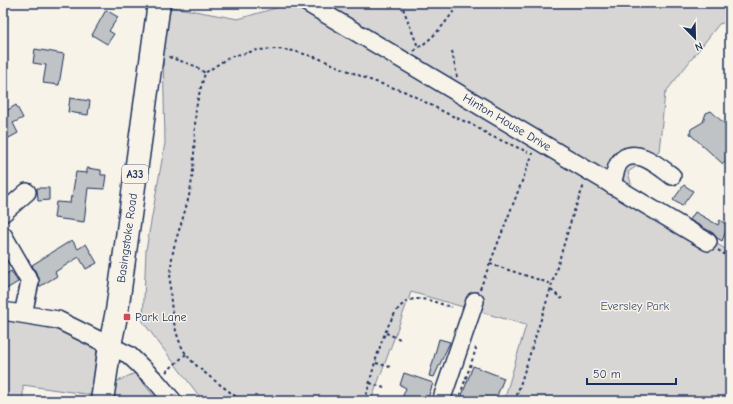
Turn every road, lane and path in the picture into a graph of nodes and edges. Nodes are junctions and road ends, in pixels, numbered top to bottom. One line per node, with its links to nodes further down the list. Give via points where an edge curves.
1 (159, 3): 7 (main road, Basingstoke Road / A33)
2 (307, 3): 8 (street, Hinton House Drive)
3 (400, 3): 5 (path)
4 (459, 3): 5 (path, via 426,43)
5 (418, 47): 8 (path)
6 (452, 51): 10 (path)
7 (152, 54): 9 (path, via 195,66); 28 (main road, Basingstoke Road / A33, via 117,312)
8 (406, 62): 10 (street, Hinton House Drive)
9 (206, 74): 18 (path, via 229,57 276,48 294,50 406,92 532,154); 29 (path, via 196,109 192,180 171,266 174,323)
10 (459, 94): 11 (street, Hinton House Drive)
11 (590, 172): 13 (street, Hinton House Drive); 19 (path, via 573,214)
12 (672, 176): 13 (street, via 642,157 631,156 619,164)
13 (612, 185): 17 (street, Hinton House Drive)
14 (27, 192): 15 (street)
15 (3, 213)
16 (3, 235): 25 (street, via 30,282)
17 (708, 242)
18 (490, 264): 19 (path); 22 (path)
19 (552, 284): 20 (path)
20 (551, 290): 21 (path); 40 (path)
21 (562, 300)
22 (476, 301): 39 (street)
23 (452, 307): 26 (path, via 423,299 411,300 397,310)
24 (3, 311): 25 (street)
25 (22, 314): 28 (street, via 58,320)
26 (386, 333): 27 (path); 30 (path)
27 (400, 338)
28 (110, 345): 32 (street, via 129,355); 35 (main road, Basingstoke Road / A33)
29 (186, 354): 32 (path); 37 (path)
30 (376, 363): 31 (path); 33 (path)
31 (390, 367)
32 (156, 381): 36 (street)
33 (370, 383): 34 (path); 38 (path)
34 (384, 388)
35 (102, 401)
36 (173, 401)
37 (239, 401)
38 (365, 401)
39 (441, 401)
40 (515, 401)

